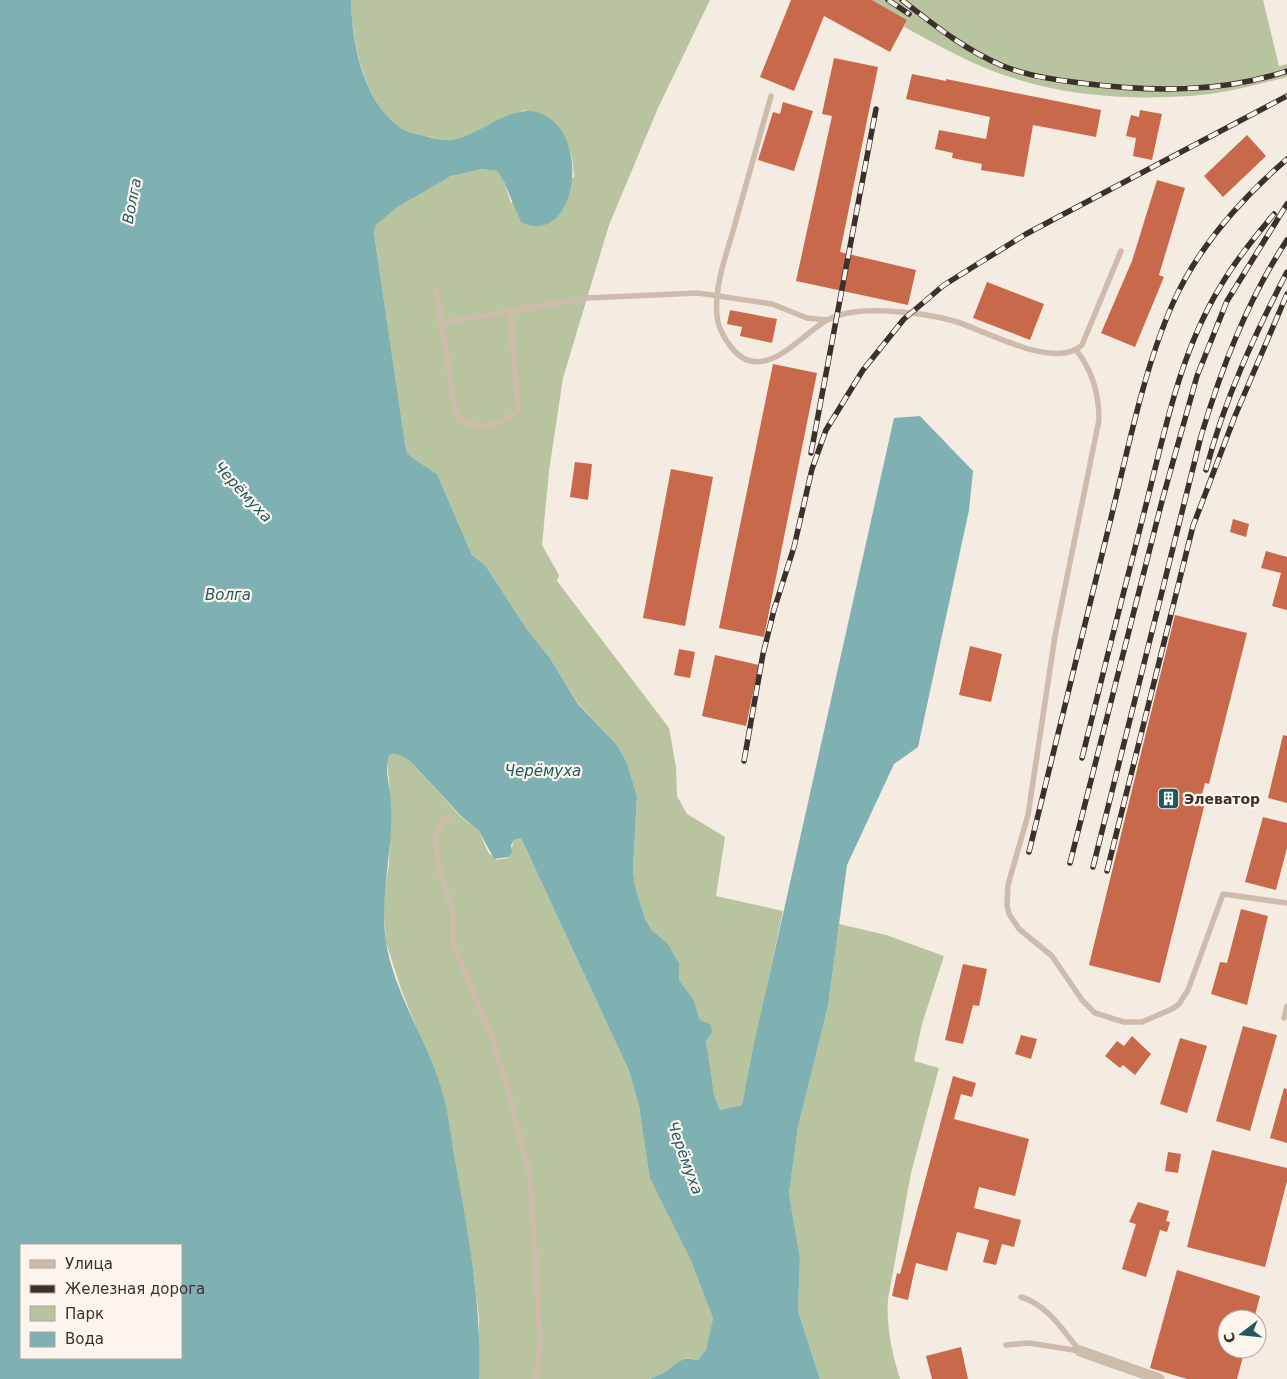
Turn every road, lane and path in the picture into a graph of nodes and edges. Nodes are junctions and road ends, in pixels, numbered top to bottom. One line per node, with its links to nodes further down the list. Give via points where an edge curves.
1 (771, 96): 4 (lane)
2 (1121, 251): 8 (lane, via 1087,335)
3 (436, 289): 7 (lane)
4 (718, 295): 5 (lane, via 610,296); 6 (lane, via 772,304 807,318); 6 (lane, via 717,316 723,335 739,356 748,360 769,359 782,354)
5 (510, 310): 7 (lane); 7 (lane, via 518,409 508,418 489,424 472,425 457,416)
6 (827, 320): 8 (lane, via 864,311 911,312 952,320 1039,352 1061,354)
7 (441, 323)
8 (1076, 350): 10 (lane, via 1095,384 1099,420 1055,636 1028,815 1008,885 1009,914 1019,929 1052,956 1088,1007 1102,1016 1133,1022 1152,1019 1180,1004 1223,894)
9 (451, 820): 16 (lane, via 443,820 436,840 441,875 453,913 453,944 491,1035 530,1176 540,1341)
10 (1287, 903)
11 (1287, 1006): 12 (lane)
12 (1284, 1018)
13 (1021, 1298): 15 (lane, via 1035,1301)
14 (1006, 1345): 15 (lane, via 1029,1343)
15 (1080, 1351): 17 (street)
16 (536, 1379)
17 (1159, 1379)

